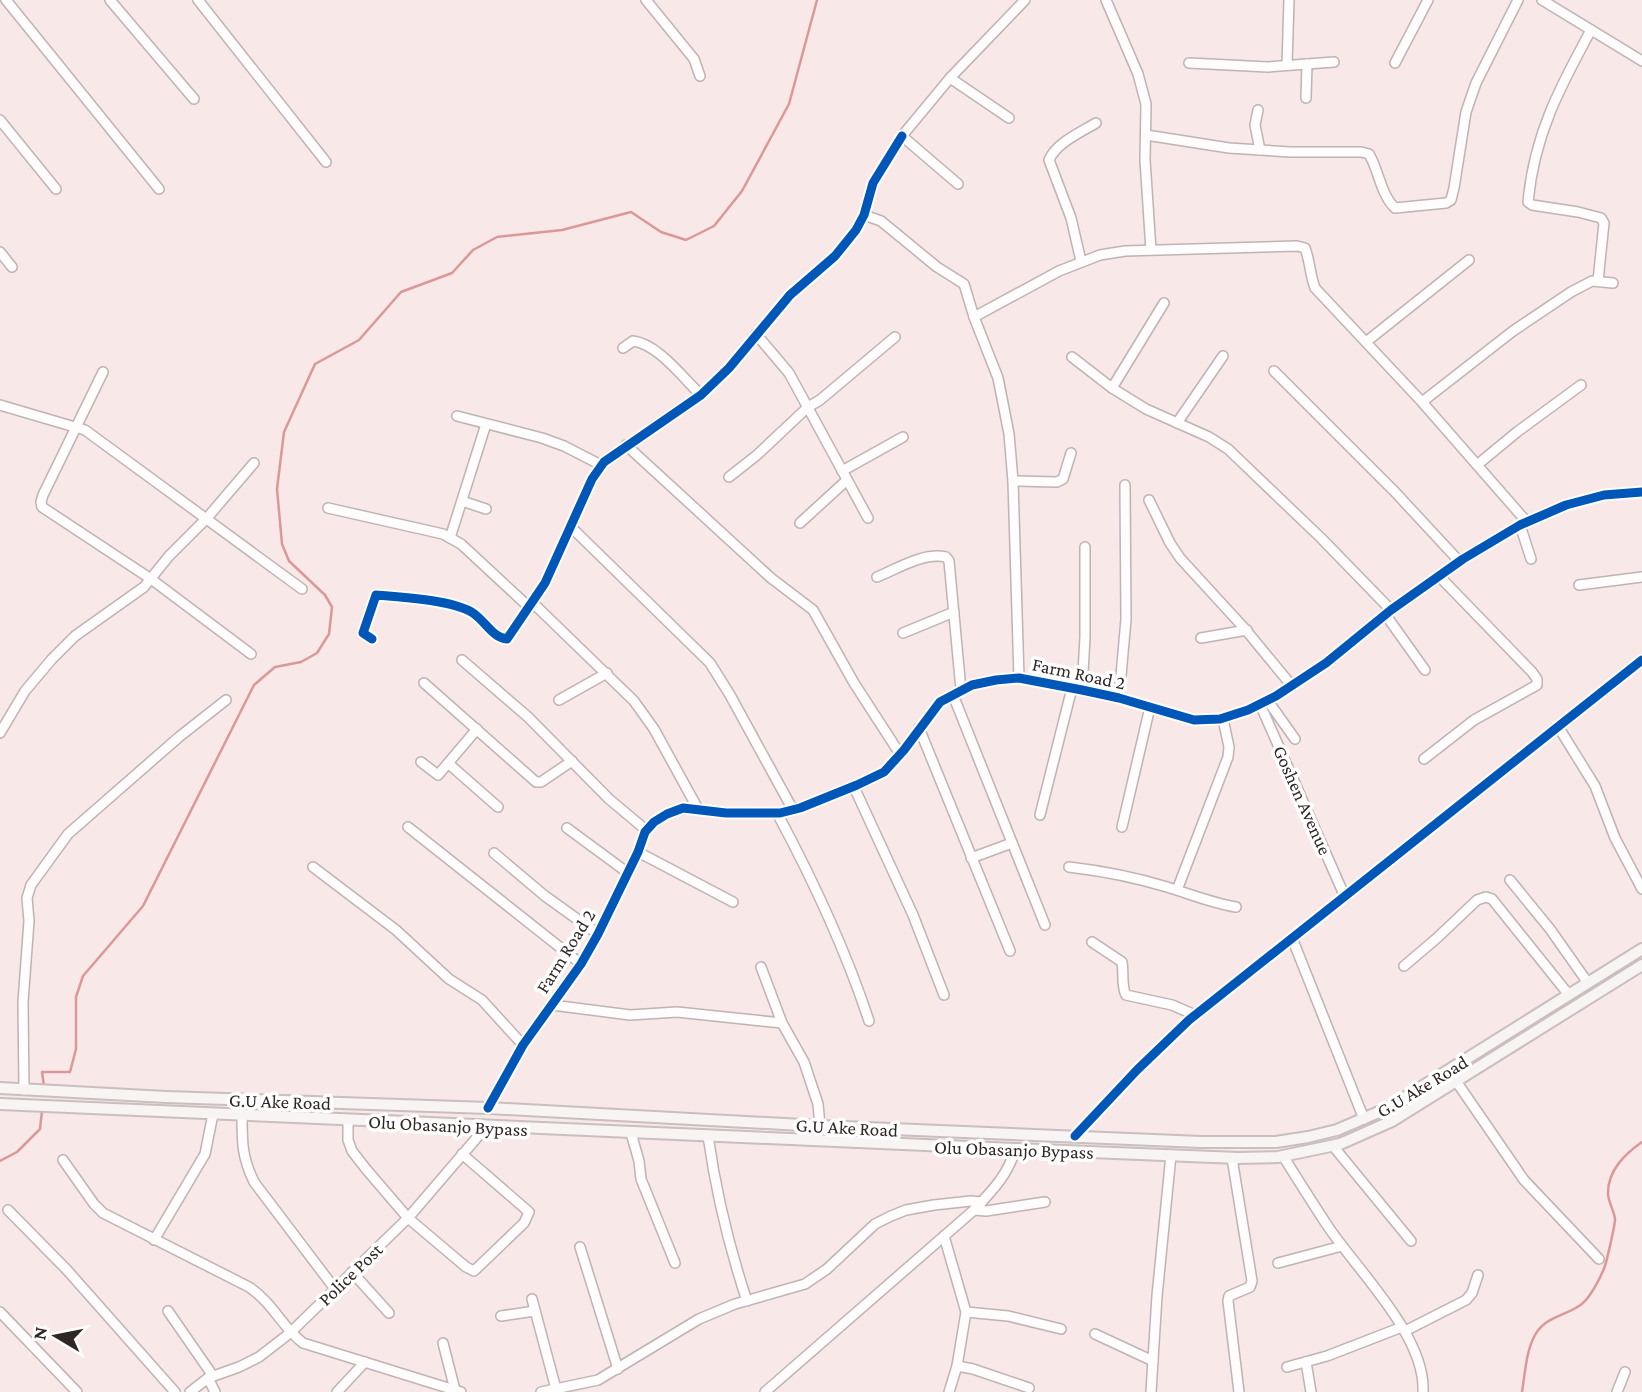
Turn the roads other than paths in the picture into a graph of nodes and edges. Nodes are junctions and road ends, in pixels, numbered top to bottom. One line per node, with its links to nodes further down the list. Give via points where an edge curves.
1 (3, 0): 32 (street)
2 (110, 0): 21 (street)
3 (198, 0): 29 (street)
4 (646, 0): 18 (street, via 694,59)
5 (1025, 0): 19 (street)
6 (1106, 0): 26 (street, via 1138,74 1146,104)
7 (1289, 0): 17 (street)
8 (1428, 0): 15 (street)
9 (1518, 0): 28 (street, via 1469,102 1454,188 1446,203 1395,208 1376,166 1361,152)
10 (1542, 0): 11 (street)
11 (1591, 30): 12 (street); 39 (street, via 1547,115 1528,202 1601,218)
12 (1642, 61)
13 (1334, 62): 16 (street)
14 (1189, 63): 17 (street)
15 (1395, 63)
16 (1307, 64): 17 (street); 20 (street)
17 (1287, 65)
18 (700, 76)
19 (950, 78): 23 (street); 27 (street)
20 (1306, 97)
21 (194, 99)
22 (1258, 110): 28 (street, via 1255,125)
23 (1009, 118)
24 (0, 120): 31 (street)
25 (1096, 122): 37 (street, via 1049,160)
26 (1146, 135): 28 (street); 34 (street)
27 (902, 136): 30 (street); 33 (street, via 873,183)
28 (1260, 150)
29 (326, 162)
30 (958, 184)
31 (55, 189)
32 (159, 189)
33 (864, 215): 42 (street, via 881,221 937,268 964,284); 43 (street, via 835,256 790,295)
34 (1151, 250): 37 (street); 45 (street, via 1305,248 1315,288)
35 (0, 252): 38 (street)
36 (1469, 260): 45 (street)
37 (1081, 261): 42 (street)
38 (12, 267)
39 (1598, 281): 40 (street); 54 (street, via 1571,292 1513,331)
40 (1613, 283)
41 (1164, 303): 52 (street)
42 (974, 317): 70 (street, via 998,378)
43 (756, 334): 53 (street); 56 (street, via 789,373)
44 (895, 337): 56 (street)
45 (1366, 342): 54 (street)
46 (623, 348): 53 (street, via 633,341 644,342)
47 (1223, 356): 58 (street)
48 (1072, 357): 52 (street)
49 (1274, 371): 85 (street)
50 (103, 372): 60 (street)
51 (1581, 385): 66 (street)
52 (1112, 388): 58 (street)
53 (701, 395): 62 (street)
54 (1422, 402): 66 (street)
55 (0, 405): 60 (street)
56 (808, 407): 67 (street); 68 (street)
57 (457, 416): 59 (street)
58 (1177, 423): 94 (street, via 1228,449 1321,538)
59 (486, 425): 65 (street, via 564,446); 74 (street)
60 (76, 428): 77 (street); 89 (street, via 40,502)
61 (903, 437): 67 (street)
62 (626, 445): 65 (street); 121 (street, via 771,578 813,610 853,683)
63 (1070, 453): 70 (street, via 1063,479 1057,482)
64 (254, 463): 77 (street)
65 (601, 466): 81 (street)
66 (1477, 466): 80 (street)
67 (842, 471): 69 (street)
68 (729, 477)
69 (847, 480): 78 (street); 79 (street)
70 (1013, 481): 104 (street)
71 (1125, 485): 110 (street, via 1126,618)
72 (1642, 492): 80 (street, Farm Road 2, via 1604,495)
73 (1149, 500): 95 (street, via 1170,543)
74 (462, 501): 76 (street); 82 (street)
75 (328, 508): 82 (street)
76 (486, 509)
77 (207, 518): 89 (street); 91 (street)
78 (868, 518)
79 (800, 523)
80 (1523, 523): 84 (street); 85 (street, Farm Road 2)
81 (571, 527): 92 (street); 129 (street, via 709,663)
82 (450, 538): 92 (street)
83 (1085, 547): 108 (street)
84 (1531, 559)
85 (1459, 561): 86 (street, Farm Road 2)
86 (1439, 576): 94 (street, Farm Road 2); 122 (street, via 1532,671 1536,685 1474,720)
87 (1642, 576): 90 (street)
88 (877, 577): 93 (street, via 919,559 946,557)
89 (150, 579): 99 (street); 119 (street, via 60,651 25,691)
90 (1579, 585)
91 (302, 589)
92 (532, 606): 98 (street, via 508,639 501,639 472,612 429,601 376,596 363,633); 103 (street)
93 (954, 612): 96 (street); 109 (street)
94 (1388, 612): 102 (street); 106 (street, Farm Road 2)
95 (1247, 631): 97 (street); 106 (street)
96 (903, 633)
97 (1201, 638)
98 (372, 639)
99 (251, 654)
100 (462, 660): 123 (street)
101 (1642, 660): 117 (street)
102 (1425, 670)
103 (607, 673): 112 (street); 128 (street, via 654,729)
104 (1019, 678): 107 (street, Farm Road 2); 109 (street, Farm Road 2, via 972,685)
105 (424, 683): 118 (street)
106 (1292, 686): 113 (street, Farm Road 2)
107 (1072, 688): 108 (street, Farm Road 2); 131 (street)
108 (1082, 690): 110 (street, Farm Road 2)
109 (957, 692): 116 (street, Farm Road 2, via 940,702); 136 (street)
110 (1119, 698): 114 (street, Farm Road 2)
111 (226, 700): 169 (street, via 68,834 31,885 23,1002)
112 (559, 700)
113 (1264, 703): 115 (street, Farm Road 2); 120 (street); 146 (street, Goshen Avenue)
114 (1150, 707): 115 (street, Farm Road 2, via 1194,720); 133 (street)
115 (1223, 719): 145 (street, via 1228,757)
116 (919, 728): 121 (street, Farm Road 2); 139 (street)
117 (1559, 728): 144 (street, via 1595,786); 146 (street)
118 (477, 729): 123 (street, via 538,782); 125 (street)
119 (0, 733)
120 (1295, 739)
121 (900, 754): 126 (street, Farm Road 2, via 884,772)
122 (1424, 759)
123 (572, 761): 135 (street)
124 (421, 762): 125 (street, via 438,775)
125 (449, 764): 127 (street)
126 (854, 786): 129 (street, Farm Road 2); 160 (street)
127 (498, 807)
128 (698, 809): 130 (street, Farm Road 2); 135 (street, Farm Road 2, via 667,814)
129 (793, 810): 130 (street, Farm Road 2)
130 (777, 813): 164 (street, via 832,920)
131 (1040, 815)
132 (408, 827): 155 (street)
133 (1122, 827)
134 (567, 828): 142 (street)
135 (646, 830): 137 (street, Farm Road 2)
136 (1012, 843): 139 (street); 149 (street)
137 (638, 852): 142 (street, Farm Road 2); 147 (street)
138 (494, 853): 150 (street)
139 (971, 858): 154 (street)
140 (313, 867): 166 (street, via 396,930 449,979 482,1000)
141 (1069, 867): 145 (street, via 1110,872)
142 (628, 873): 150 (street, Farm Road 2)
143 (1510, 880): 159 (street)
144 (1642, 889)
145 (1177, 890): 148 (street)
146 (1345, 897): 151 (street)
147 (733, 902)
148 (1236, 907)
149 (1045, 925)
150 (598, 934): 155 (street, Farm Road 2)
151 (1292, 938): 163 (street); 174 (street)
152 (1092, 942): 163 (street, via 1122,962 1126,995)
153 (1642, 949): 159 (main road, G.U Ake Road)
154 (1010, 951)
155 (581, 964): 162 (street, Farm Road 2)
156 (1642, 965): 167 (main road, Olu Obasanjo Bypass)
157 (1404, 966): 161 (street, via 1486,897 1512,922)
158 (761, 967): 165 (street)
159 (1588, 983): 161 (main road, G.U Ake Road)
160 (944, 995)
161 (1569, 995): 174 (main road, G.U Ake Road)
162 (552, 1005): 165 (street, via 630,1015 677,1012); 166 (street, Farm Road 2)
163 (1195, 1015): 180 (street)
164 (869, 1021)
165 (782, 1023): 177 (street, via 804,1062)
166 (523, 1045): 171 (street, Farm Road 2)
167 (1457, 1081): 181 (main road, Olu Obasanjo Bypass, via 1392,1121); 198 (street, via 1524,1180)
168 (0, 1088): 169 (main road, G.U Ake Road)
169 (24, 1090): 171 (main road, G.U Ake Road)
170 (0, 1104): 172 (main road, Olu Obasanjo Bypass)
171 (488, 1108): 177 (main road, G.U Ake Road)
172 (213, 1114): 173 (main road, Olu Obasanjo Bypass); 194 (street, via 205,1154)
173 (242, 1115): 175 (main road, Olu Obasanjo Bypass); 203 (street, via 244,1163 254,1182)
174 (1364, 1119): 180 (main road, G.U Ake Road, via 1308,1138 1276,1142)
175 (348, 1120): 176 (main road, Olu Obasanjo Bypass); 192 (street, via 352,1151)
176 (486, 1126): 178 (main road, Olu Obasanjo Bypass); 183 (street, Police Post)
177 (820, 1126): 180 (main road, G.U Ake Road)
178 (631, 1133): 179 (main road, Olu Obasanjo Bypass); 199 (street, via 641,1179)
179 (708, 1136): 182 (main road, Olu Obasanjo Bypass); 205 (street, via 732,1258)
180 (1075, 1136)
181 (1333, 1146): 185 (main road, Olu Obasanjo Bypass); 195 (street)
182 (1015, 1149): 184 (main road, Olu Obasanjo Bypass); 188 (street, via 1002,1179)
183 (462, 1154): 192 (street, Police Post); 192 (street, via 529,1209 524,1223 474,1271)
184 (1171, 1155): 186 (main road, Olu Obasanjo Bypass); 217 (street)
185 (1283, 1156): 186 (main road, Olu Obasanjo Bypass); 196 (street)
186 (1232, 1158): 239 (street, via 1252,1281 1227,1301)
187 (63, 1160): 194 (street, via 103,1213)
188 (982, 1202): 191 (street); 205 (street, via 934,1205 891,1216 875,1224 805,1284)
189 (1045, 1202): 191 (street)
190 (8, 1210): 230 (street)
191 (974, 1210): 193 (street)
192 (408, 1218): 201 (street, Police Post)
193 (944, 1236): 209 (street); 236 (street)
194 (154, 1240): 214 (street, via 256,1292 273,1307)
195 (1411, 1241)
196 (1342, 1246): 200 (street); 213 (street)
197 (580, 1247): 222 (street)
198 (1599, 1259)
199 (675, 1263)
200 (1278, 1263)
201 (352, 1272): 203 (street, Police Post); 210 (street)
202 (1478, 1275): 213 (street, via 1466,1300)
203 (335, 1289): 214 (street, Police Post)
204 (532, 1299): 207 (street)
205 (747, 1301): 222 (street, via 699,1319)
206 (168, 1311): 224 (street)
207 (536, 1311): 211 (street); 227 (street)
208 (0, 1312): 229 (street)
209 (966, 1312): 212 (street); 220 (street)
210 (389, 1313)
211 (501, 1316)
212 (1061, 1329)
213 (1404, 1329): 219 (street); 241 (street, via 1418,1358)
214 (290, 1333): 218 (street, via 323,1351); 224 (street, Police Post, via 259,1357)
215 (1095, 1334): 217 (street)
216 (443, 1343): 228 (street)
217 (1153, 1361): 238 (street)
218 (365, 1362): 228 (street); 233 (street)
219 (1307, 1362): 221 (street); 240 (street)
220 (957, 1366): 226 (street); 237 (street)
221 (1287, 1367)
222 (618, 1369): 225 (street)
223 (1625, 1371): 242 (street)
224 (211, 1377): 231 (street, Police Post); 232 (street)
225 (598, 1380): 227 (street); 235 (street)
226 (1029, 1388)
227 (556, 1389): 234 (street)
228 (451, 1390)
229 (77, 1392)
230 (175, 1392)
231 (190, 1392)
232 (215, 1392)
233 (337, 1392)
234 (541, 1392)
235 (598, 1392)
236 (765, 1392)
237 (949, 1392)
238 (1151, 1392)
239 (1239, 1392)
240 (1311, 1392)
241 (1423, 1392)
242 (1617, 1392)

